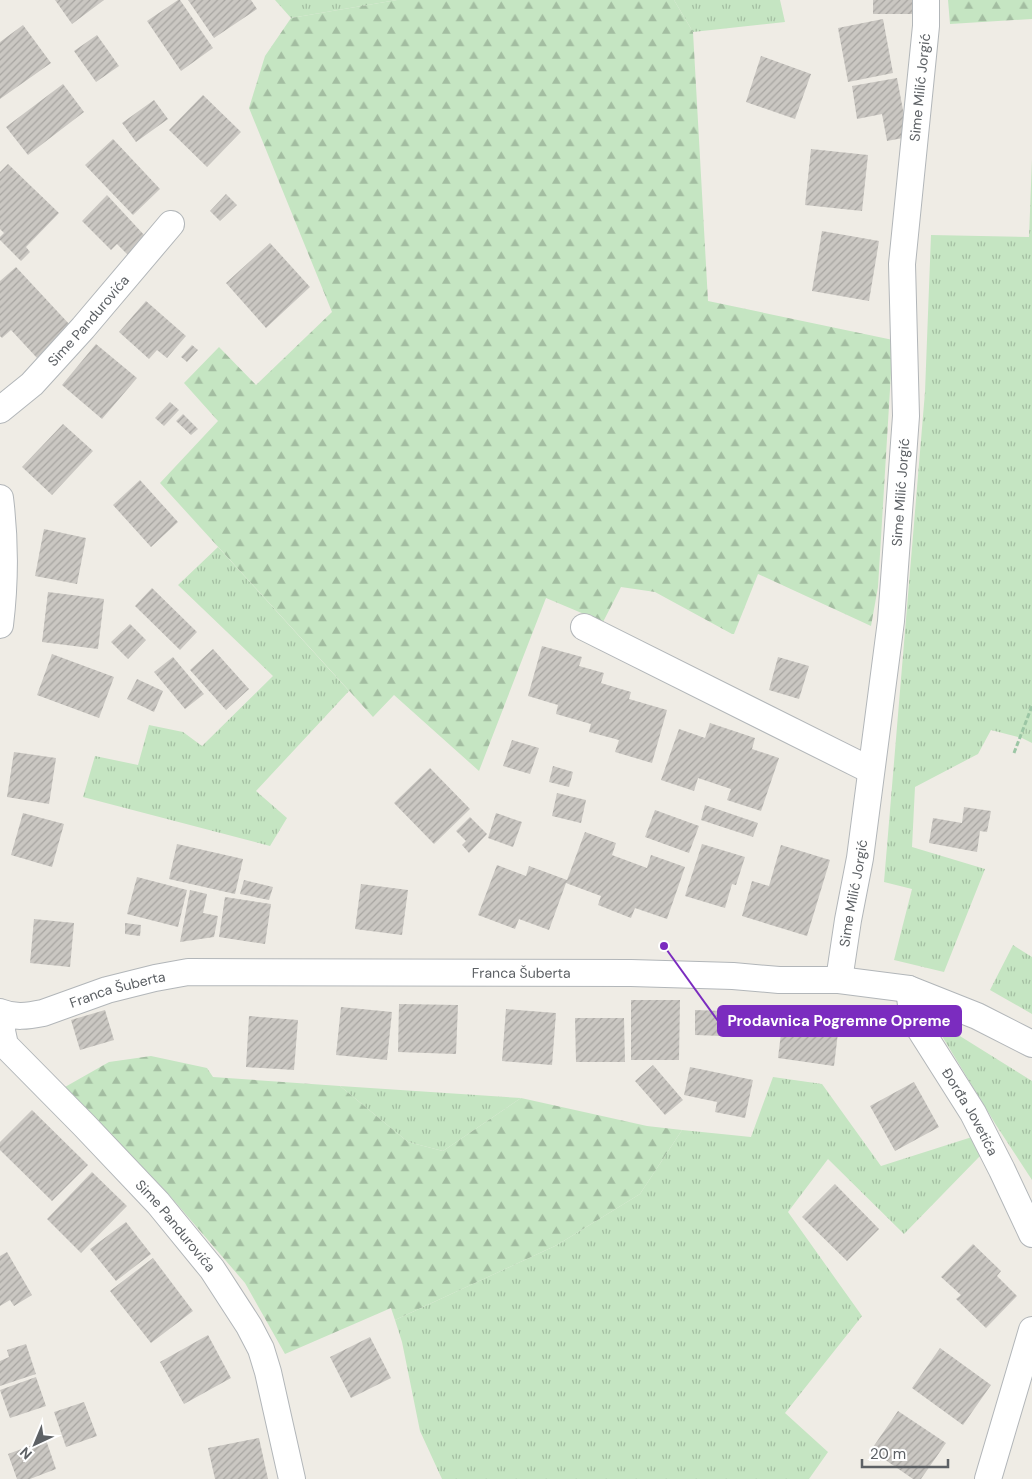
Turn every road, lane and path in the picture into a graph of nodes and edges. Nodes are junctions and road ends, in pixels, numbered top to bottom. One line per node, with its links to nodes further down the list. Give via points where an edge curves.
1 (926, 0): 10 (street, Sime Milić Jorgić, via 902,264 906,416 891,620)
2 (171, 224): 3 (street, Sime Pandurovića, via 32,384)
3 (0, 410)
4 (0, 498): 5 (street)
5 (2, 539): 6 (street)
6 (0, 625)
7 (584, 627): 10 (street)
8 (1032, 706): 9 (path)
9 (1014, 753)
10 (870, 770): 11 (street, Sime Milić Jorgić, via 860,858)
11 (839, 980): 12 (street, Franca Šuberta); 13 (street, Franca Šuberta, via 631,973 188,972 107,990 43,1013 20,1016)
12 (909, 989): 14 (street, Franca Šuberta, via 977,1016); 16 (street, Đorđa Jovetića, via 916,1023 973,1113)
13 (1, 1013): 15 (street, Sime Pandurovića)
14 (1032, 1044)
15 (2, 1049): 18 (street, Sime Pandurovića, via 84,1125 158,1203 212,1269 261,1350)
16 (1032, 1234)
17 (1032, 1330): 19 (street)
18 (292, 1479)
19 (988, 1479)

